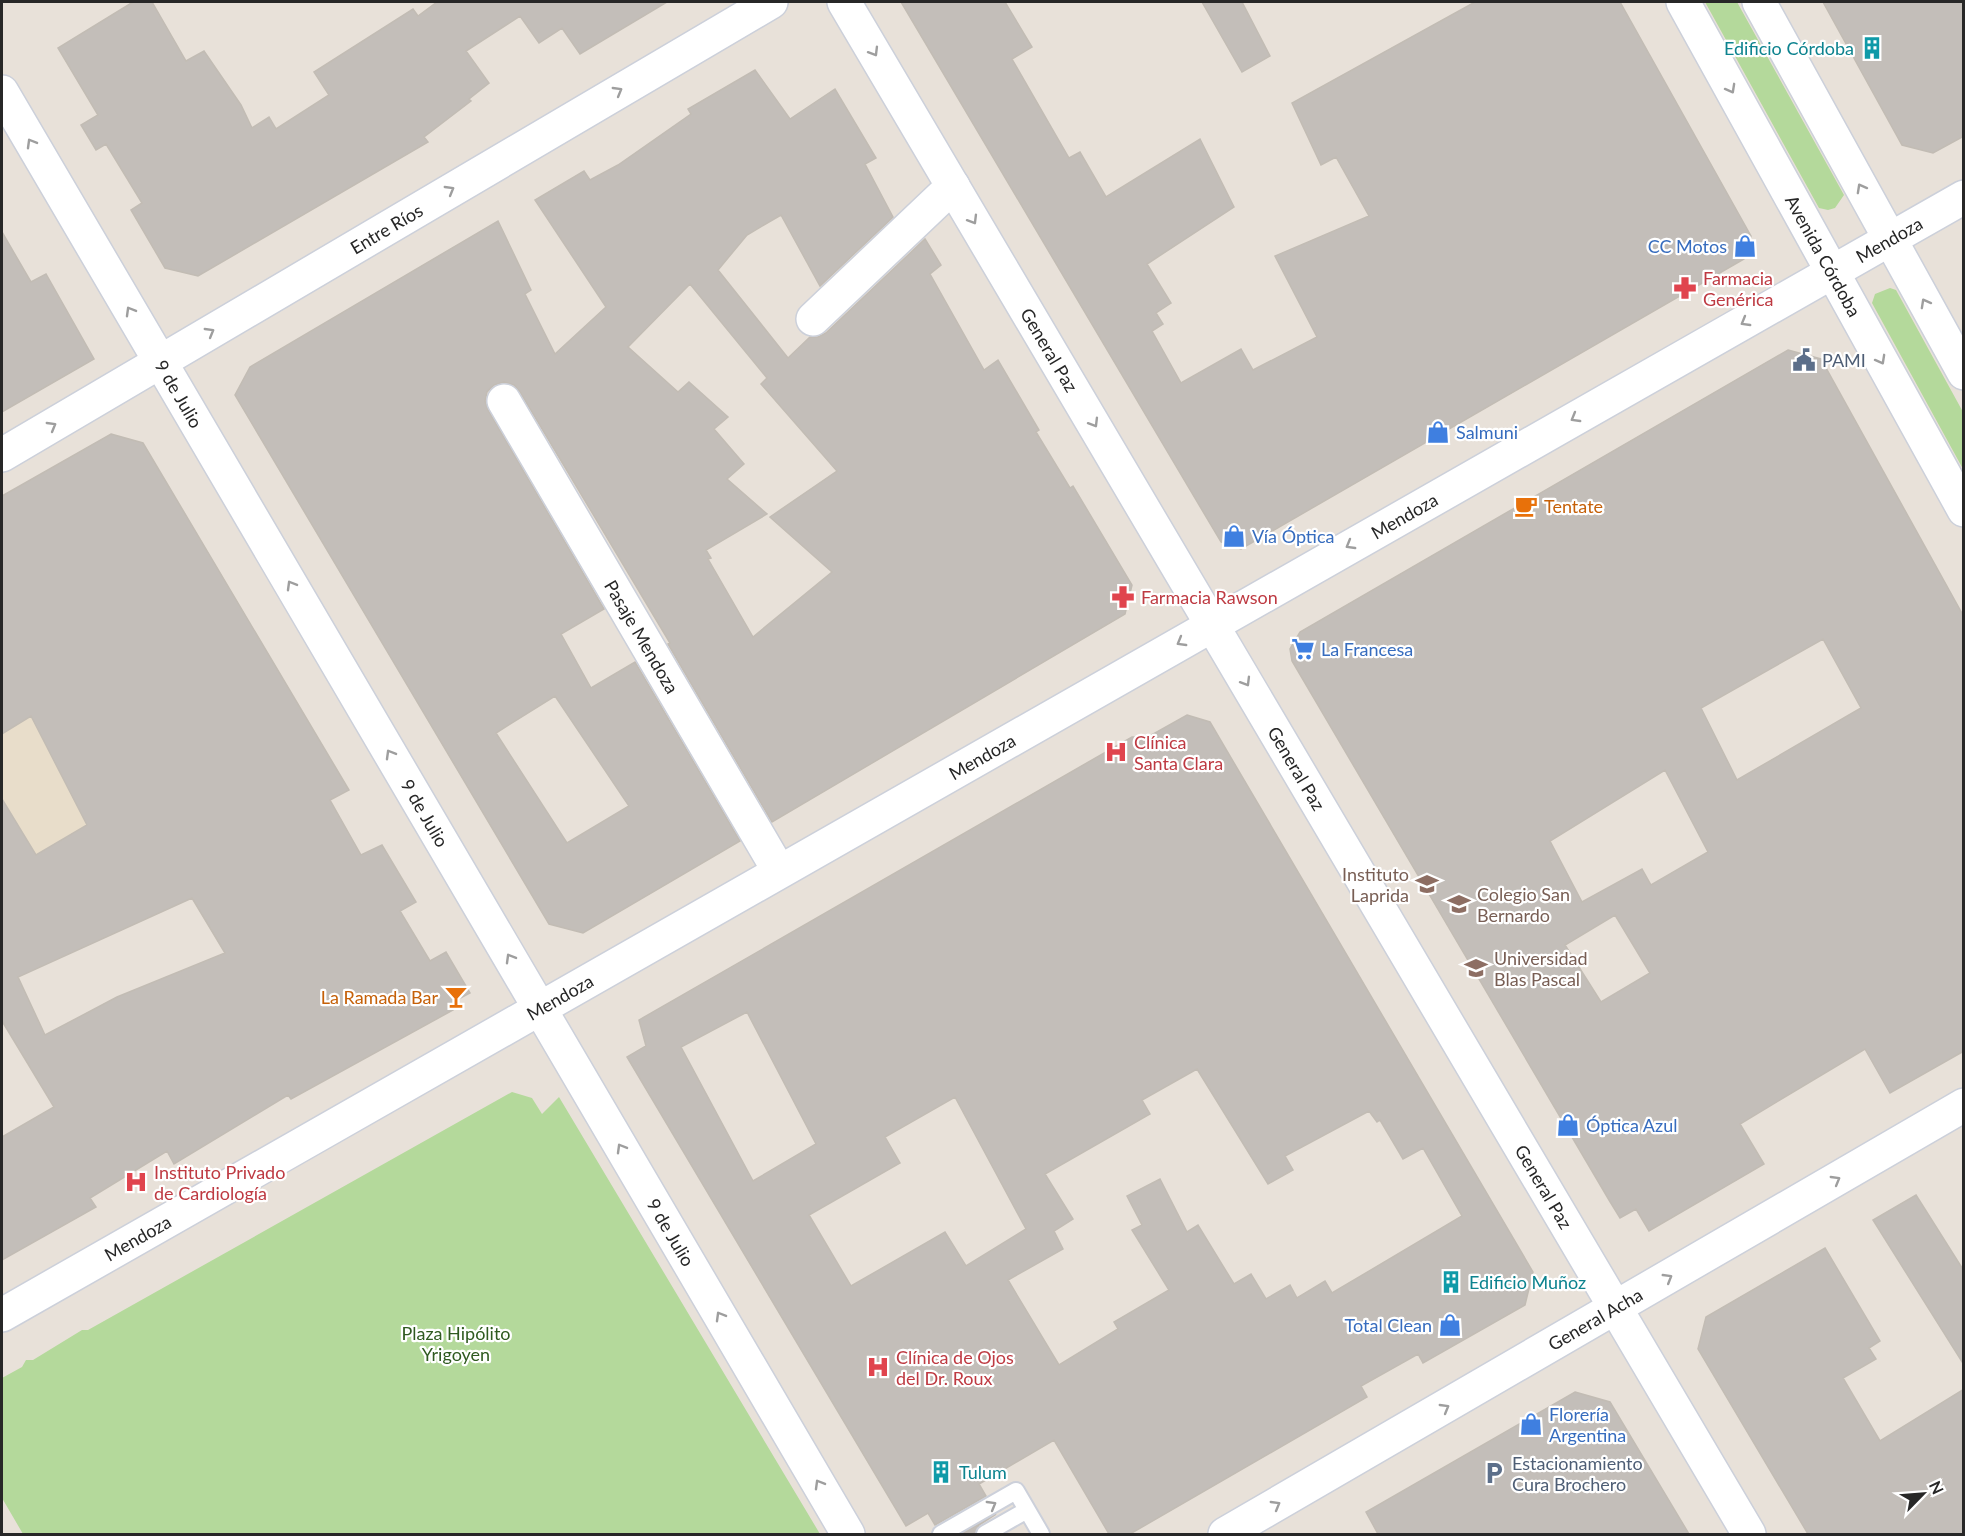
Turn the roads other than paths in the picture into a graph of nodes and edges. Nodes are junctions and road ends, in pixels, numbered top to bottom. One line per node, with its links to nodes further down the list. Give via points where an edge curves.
1 (771, 2): 11 (street, Entre Ríos, one-way to 1)
2 (844, 2): 6 (street, General Paz, one-way to 6)
3 (1683, 2): 9 (street, Avenida Córdoba, one-way to 9)
4 (1759, 2): 8 (street, one-way to 4)
5 (2, 92): 11 (street, 9 de Julio, one-way to 5)
6 (953, 186): 10 (street); 16 (street, General Paz, one-way to 16)
7 (1964, 197): 8 (street, Mendoza)
8 (1890, 239): 9 (street, Mendoza); 12 (street, one-way to 8)
9 (1832, 272): 15 (street, Avenida Córdoba, one-way to 15); 16 (street, Mendoza, one-way to 16)
10 (813, 319)
11 (159, 361): 14 (street, Entre Ríos, one-way to 11); 18 (street, 9 de Julio, one-way to 11)
12 (1964, 373)
13 (504, 401): 17 (street, Pasaje Mendoza)
14 (2, 455)
15 (1964, 510)
16 (1212, 624): 17 (street, Mendoza, one-way to 17); 20 (street, General Paz, one-way to 20)
17 (779, 871): 18 (street, Mendoza)
18 (539, 1008): 21 (street, Mendoza); 24 (street, 9 de Julio, one-way to 18)
19 (1964, 1105): 20 (street, General Acha, one-way to 19)
20 (1616, 1309): 27 (street, General Acha, one-way to 20); 28 (street, General Paz)
21 (2, 1315)
22 (1027, 1510): 23 (lane); 25 (lane, one-way to 22, via 1016,1491); 26 (lane)
23 (1035, 1533)
24 (848, 1534)
25 (941, 1534)
26 (985, 1534)
27 (1226, 1534)
28 (1749, 1534)

